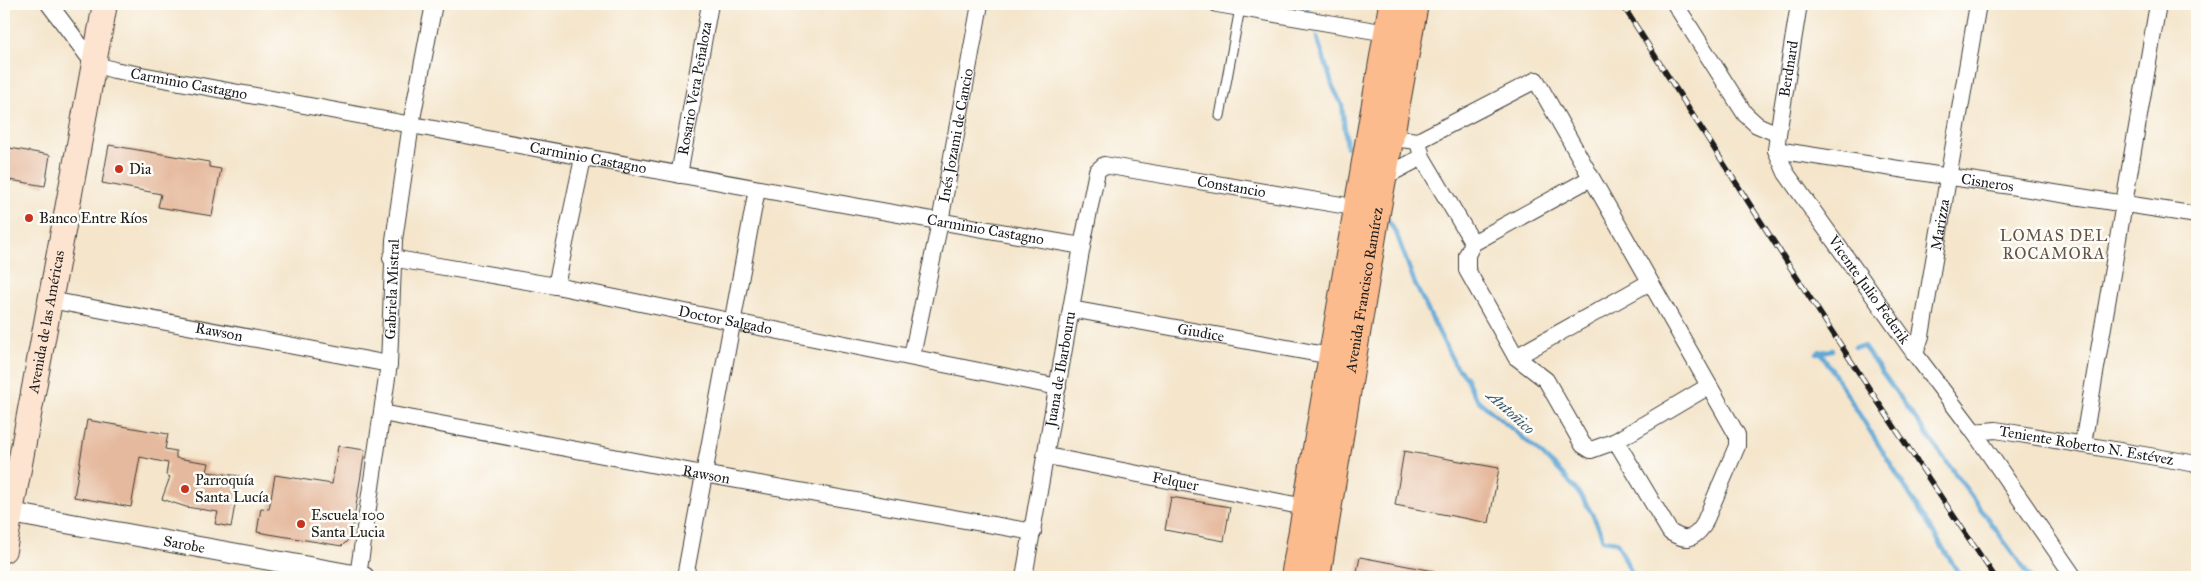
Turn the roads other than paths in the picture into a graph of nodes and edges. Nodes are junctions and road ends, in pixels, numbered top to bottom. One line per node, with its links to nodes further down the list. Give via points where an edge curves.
1 (48, 4): 15 (street)
2 (105, 4): 15 (main road, Avenida de las Américas)
3 (434, 4): 17 (street, Gabriela Mistral)
4 (710, 4): 24 (street, Rosario Vera Peñaloza)
5 (980, 4): 32 (street, Inés Jozami de Cancio)
6 (1217, 4): 13 (street)
7 (1392, 4): 14 (main road, Avenida Francisco Ramírez)
8 (1415, 4): 18 (main road, Avenida Francisco Ramírez)
9 (1675, 4): 20 (street, via 1745,114)
10 (1799, 4): 20 (street, Berdnard)
11 (1978, 4): 25 (street, Marizza)
12 (2158, 4): 29 (street)
13 (1240, 8): 14 (street); 16 (lane)
14 (1387, 33): 30 (main road, Avenida Francisco Ramírez)
15 (94, 64): 17 (street, Carminio Castagno); 38 (main road, Avenida de las Américas)
16 (1220, 116)
17 (411, 124): 21 (street, Carminio Castagno); 35 (street, Gabriela Mistral)
18 (1391, 138): 19 (street); 26 (main road, Avenida Francisco Ramírez)
19 (1418, 141): 22 (street); 27 (street, via 1536,80)
20 (1777, 142): 25 (street, Cisneros); 41 (street, Vicente Julio Federik, via 1786,173)
21 (583, 158): 24 (street, Carminio Castagno); 37 (street)
22 (1422, 158): 26 (street); 33 (street)
23 (1104, 165): 30 (street, Constancio); 34 (street, Juana de Ibarbouru, via 1098,171)
24 (679, 175): 28 (street, Carminio Castagno)
25 (1948, 176): 29 (street, Cisneros); 41 (street, Marizza, via 1921,336)
26 (1384, 177): 64 (main road, Avenida Francisco Ramírez)
27 (1591, 178): 33 (street); 36 (street)
28 (757, 189): 32 (street, Carminio Castagno); 40 (street)
29 (2123, 204): 31 (street, Cisneros); 51 (street)
30 (1359, 208): 43 (main road, Avenida Francisco Ramírez)
31 (2197, 215)
32 (940, 222): 34 (street, Carminio Castagno); 42 (street, Inés Jozami de Cancio)
33 (1473, 243): 44 (street, via 1467,255 1467,270)
34 (1082, 246): 39 (street, Juana de Ibarbouru)
35 (392, 258): 37 (street, Doctor Salgado); 45 (street, Gabriela Mistral)
36 (1650, 282): 44 (street); 46 (street)
37 (556, 286): 40 (street, Doctor Salgado)
38 (50, 300): 45 (street, Rawson); 56 (main road, Avenida de las Américas)
39 (1072, 309): 43 (street, Giudice); 47 (street, Juana de Ibarbouru)
40 (732, 322): 42 (street, Doctor Salgado); 54 (street)
41 (1914, 354): 49 (street, Vicente Julio Federik)
42 (912, 356): 47 (street, Doctor Salgado)
43 (1331, 356): 55 (main road, Avenida Francisco Ramírez)
44 (1516, 357): 50 (street, via 1546,380 1583,445 1591,450)
45 (389, 364): 48 (street, Gabriela Mistral)
46 (1709, 386): 50 (street); 50 (street, via 1738,441 1696,536 1688,539 1670,532)
47 (1058, 387): 52 (street, Juana de Ibarbouru)
48 (382, 413): 54 (street, Rawson); 60 (street, Gabriela Mistral)
49 (1974, 432): 51 (street, Teniente Roberto N. Estévez, via 1996,430); 65 (street, Vicente Julio Federik)
50 (1616, 440)
51 (2083, 444): 53 (street, Teniente Roberto N. Estévez)
52 (1047, 456): 55 (street, Felquer); 57 (street, Juana de Ibarbouru)
53 (2197, 464)
54 (703, 474): 57 (street, Rawson); 61 (street)
55 (1305, 507): 63 (main road, Avenida Francisco Ramírez)
56 (7, 513): 58 (main road, Avenida de las Américas); 59 (street, Sarobe)
57 (1032, 532): 62 (street, Juana de Ibarbouru)
58 (4, 550)
59 (284, 570): 60 (street, Sarobe)
60 (361, 577)
61 (685, 577)
62 (1024, 577)
63 (1294, 577)
64 (1317, 577)
65 (2074, 577)

